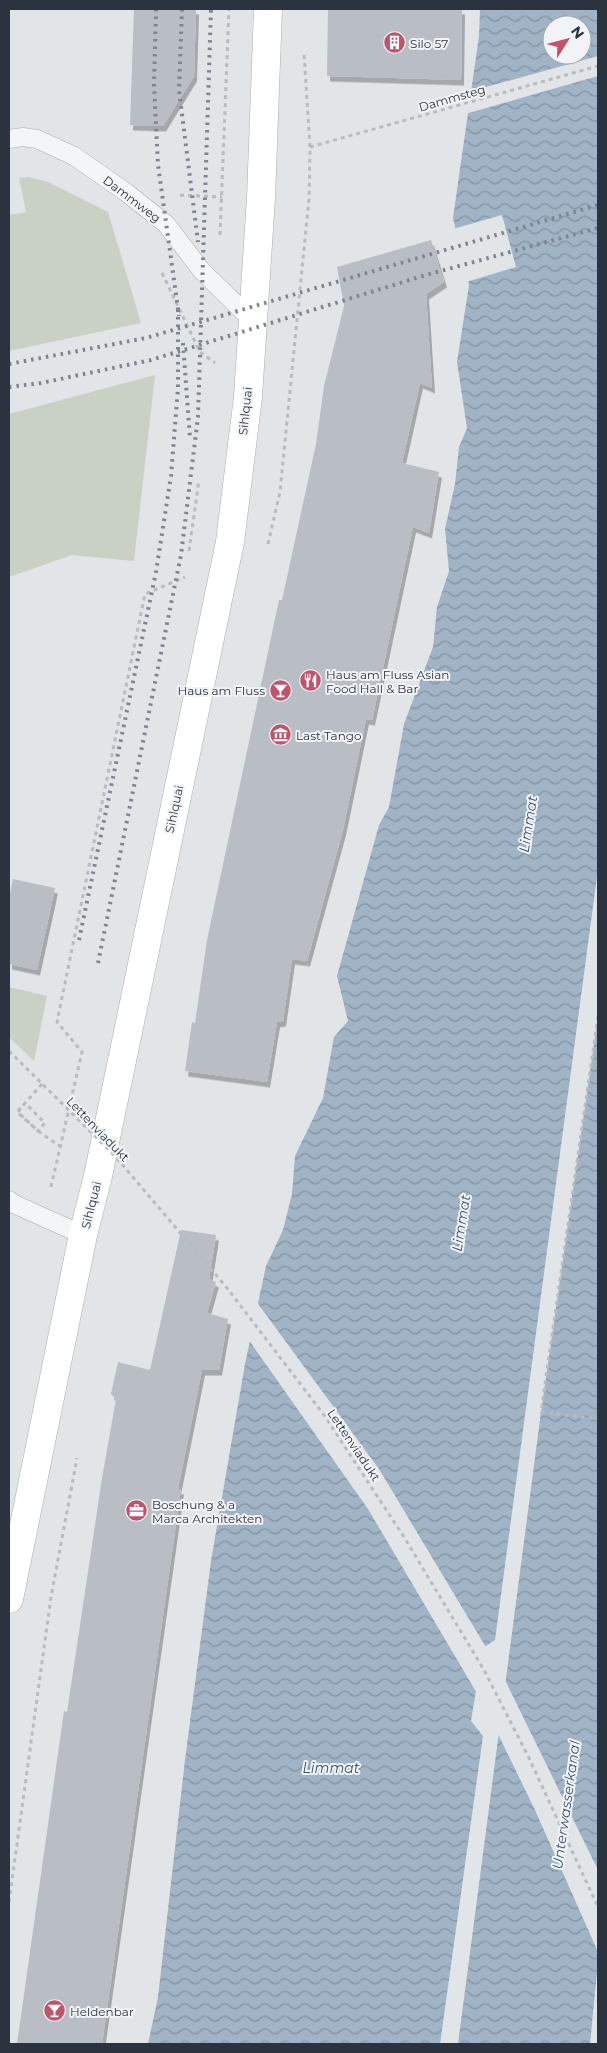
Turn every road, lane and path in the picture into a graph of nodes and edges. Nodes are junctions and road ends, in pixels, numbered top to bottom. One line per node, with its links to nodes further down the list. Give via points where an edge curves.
1 (229, 9): 9 (path)
2 (268, 9): 10 (street, Sihlquai, via 261,198)
3 (304, 46): 6 (path)
4 (598, 66): 6 (path, Dammsteg)
5 (9, 139): 9 (lane, Dammweg, via 37,139 74,156 119,187 166,224)
6 (310, 147): 7 (path)
7 (309, 199)
8 (158, 264): 12 (path, via 200,352)
9 (218, 287): 10 (lane, Dammweg)
10 (252, 320): 24 (street, Sihlquai, via 248,397 230,542)
11 (216, 354): 12 (path)
12 (216, 363): 13 (path)
13 (214, 373)
14 (200, 477): 15 (path)
15 (189, 553)
16 (187, 570): 21 (path, via 185,578 145,594 57,1022 82,1052)
17 (598, 1016): 25 (path, via 542,1412)
18 (9, 1051): 19 (path, Lettenviadukt, bridge)
19 (42, 1084): 20 (path, via 17,1112); 27 (path, Lettenviadukt, bridge, via 114,1156 227,1288 318,1407 366,1477 484,1670 547,1793)
20 (38, 1131): 20 (path, via 46,1123 25,1104 18,1112); 21 (path)
21 (61, 1147): 23 (path)
22 (9, 1200): 23 (lane)
23 (44, 1218): 24 (lane)
24 (83, 1236): 26 (street, Sihlquai)
25 (598, 1419)
26 (9, 1599)
27 (598, 1907)

